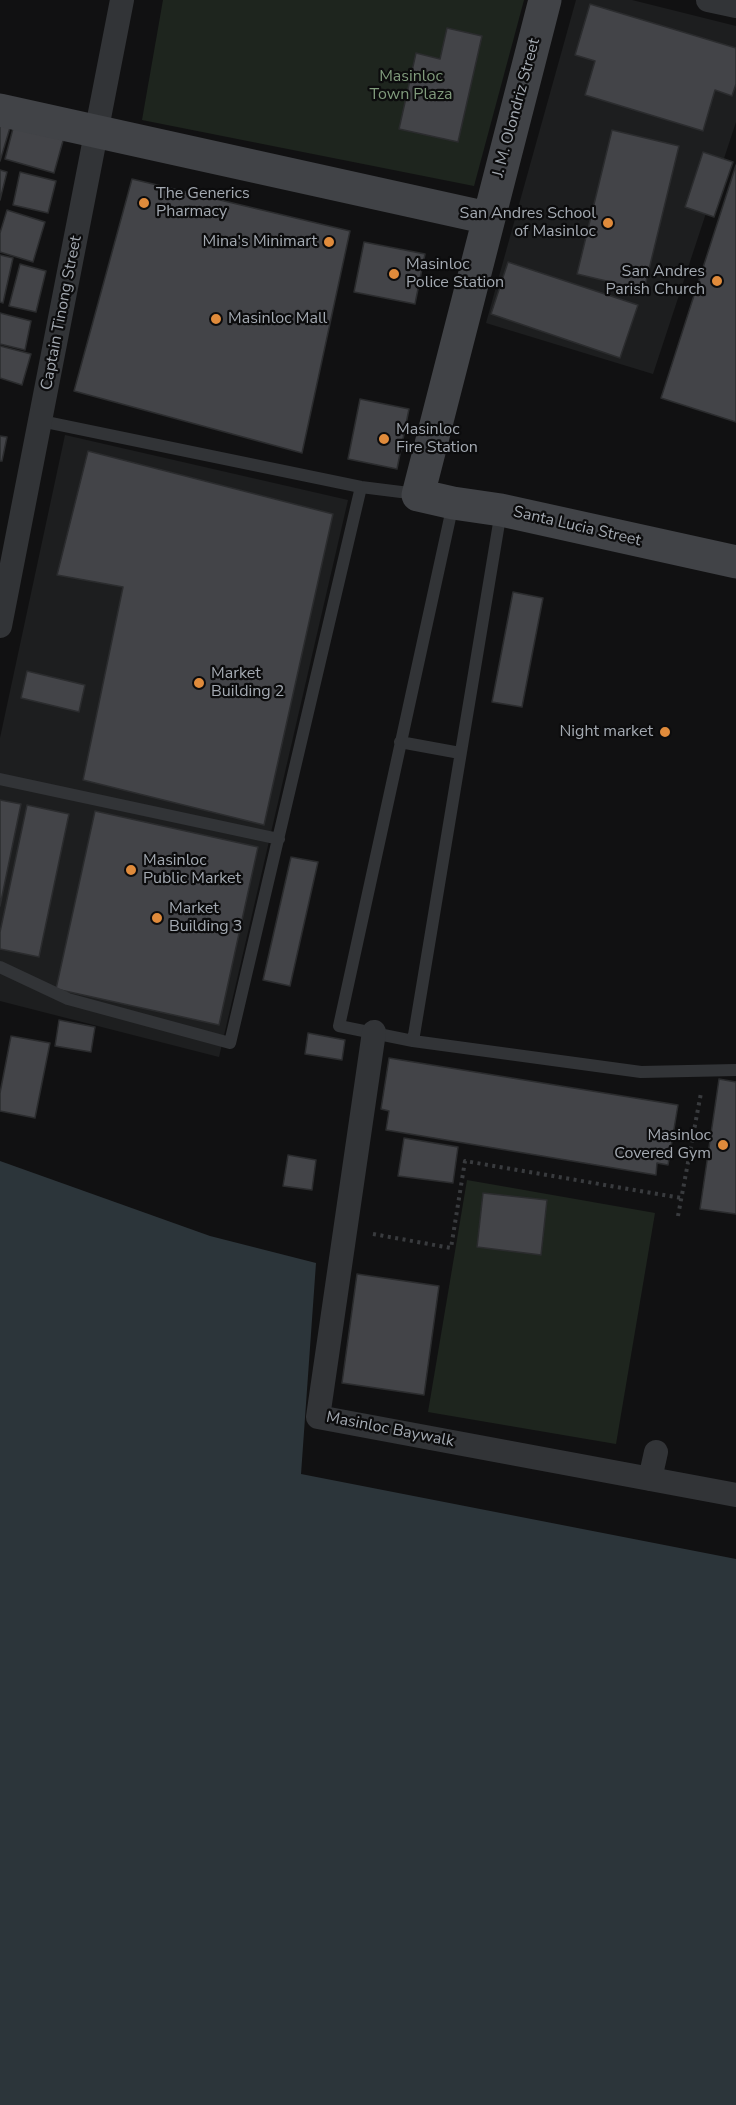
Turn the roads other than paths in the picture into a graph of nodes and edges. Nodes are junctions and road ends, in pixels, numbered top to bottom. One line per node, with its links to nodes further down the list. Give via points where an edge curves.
1 (122, 0): 6 (street, Captain Tinong Street)
2 (545, 0): 7 (street, J. M. Olondriz Street)
3 (708, 0): 4 (street)
4 (736, 6)
5 (0, 110): 6 (street)
6 (97, 132): 7 (street); 8 (street, Captain Tinong Street)
7 (488, 218): 10 (street, J. M. Olondriz Street)
8 (40, 421): 9 (lane); 14 (street, Captain Tinong Street)
9 (361, 487): 10 (lane); 18 (lane)
10 (418, 495): 11 (street, Santa Lucia Street)
11 (453, 503): 12 (street, Santa Lucia Street); 15 (lane)
12 (501, 510): 13 (street, Santa Lucia Street); 16 (lane)
13 (736, 562)
14 (0, 626)
15 (400, 742): 16 (lane); 20 (lane, via 339,1026)
16 (460, 753): 21 (lane)
17 (0, 779): 18 (lane)
18 (279, 839): 19 (lane, via 230,1043 68,999)
19 (0, 967)
20 (374, 1032): 21 (lane); 24 (street, Masinloc Baywalk, via 318,1417)
21 (413, 1041): 22 (lane, via 641,1072)
22 (736, 1070)
23 (656, 1452): 24 (street)
24 (650, 1479): 25 (street, Masinloc Baywalk)
25 (736, 1495)

